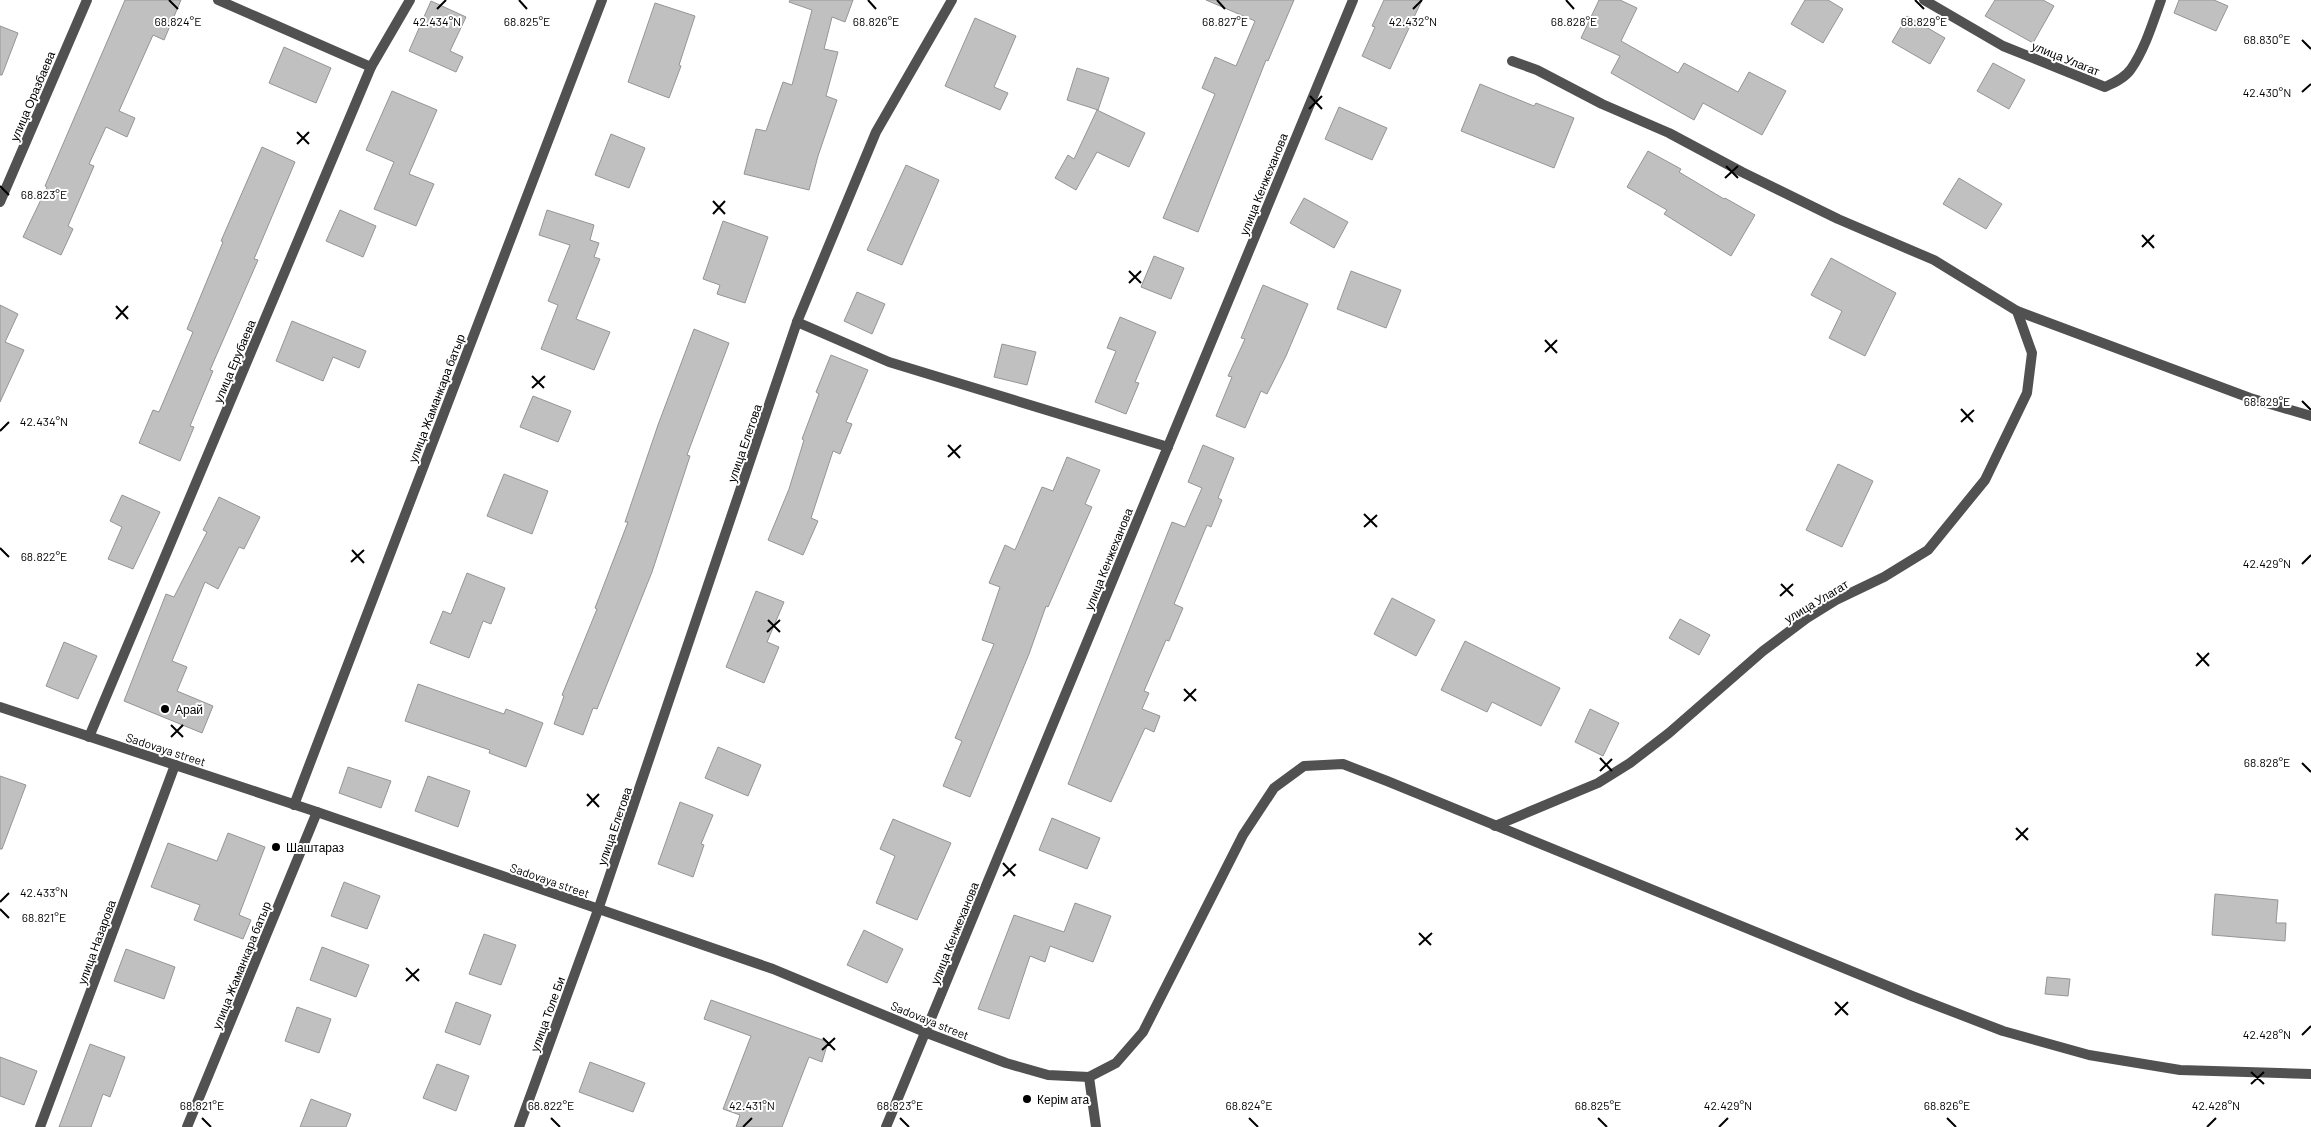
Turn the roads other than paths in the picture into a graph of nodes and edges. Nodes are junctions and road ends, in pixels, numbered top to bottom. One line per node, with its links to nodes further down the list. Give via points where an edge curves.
1 (87, 0): 11 (street, улица Оразбаева)
2 (218, 0): 10 (street)
3 (410, 0): 10 (street, улица Ерубаева)
4 (602, 0): 19 (street, улица Жаманкара батыр)
5 (952, 0): 13 (street, улица Елетова, via 876,132)
6 (1353, 0): 15 (street, улица Кенжеханова)
7 (1924, 0): 8 (street, улица Улагат, via 2004,46 2105,87 2131,70)
8 (2161, 0)
9 (1512, 61): 12 (street, via 1669,133 1838,219 1934,260)
10 (371, 67): 17 (street, улица Ерубаева)
11 (0, 202)
12 (2017, 311): 14 (street, via 2250,398); 21 (street, улица Улагат, via 2032,353 2027,393 1985,480 1928,550 1807,618 1630,763 1598,783)
13 (798, 322): 15 (street, via 889,362); 22 (street, улица Елетова)
14 (2311, 416)
15 (1168, 447): 23 (street, улица Кенжеханова)
16 (0, 707): 17 (street, Sadovaya street)
17 (89, 737): 18 (street, Sadovaya street)
18 (175, 765): 19 (street, Sadovaya street); 26 (street, улица Назарова)
19 (294, 805): 20 (street, Sadovaya street)
20 (318, 812): 22 (street, Sadovaya street); 27 (street, улица Жаманкара батыр)
21 (1494, 826): 24 (street, via 2003,1031 2089,1055 2180,1070); 25 (street, via 1343,764 1304,766 1274,788 1243,834 1143,1032 1116,1063)
22 (598, 910): 23 (street, Sadovaya street, via 773,969); 28 (street, улица Толе Би)
23 (927, 1033): 25 (street, Sadovaya street, via 1048,1075); 29 (street, улица Кенжеханова)
24 (2311, 1074)
25 (1089, 1077): 30 (street)
26 (40, 1127)
27 (187, 1127)
28 (519, 1127)
29 (886, 1127)
30 (1096, 1127)

